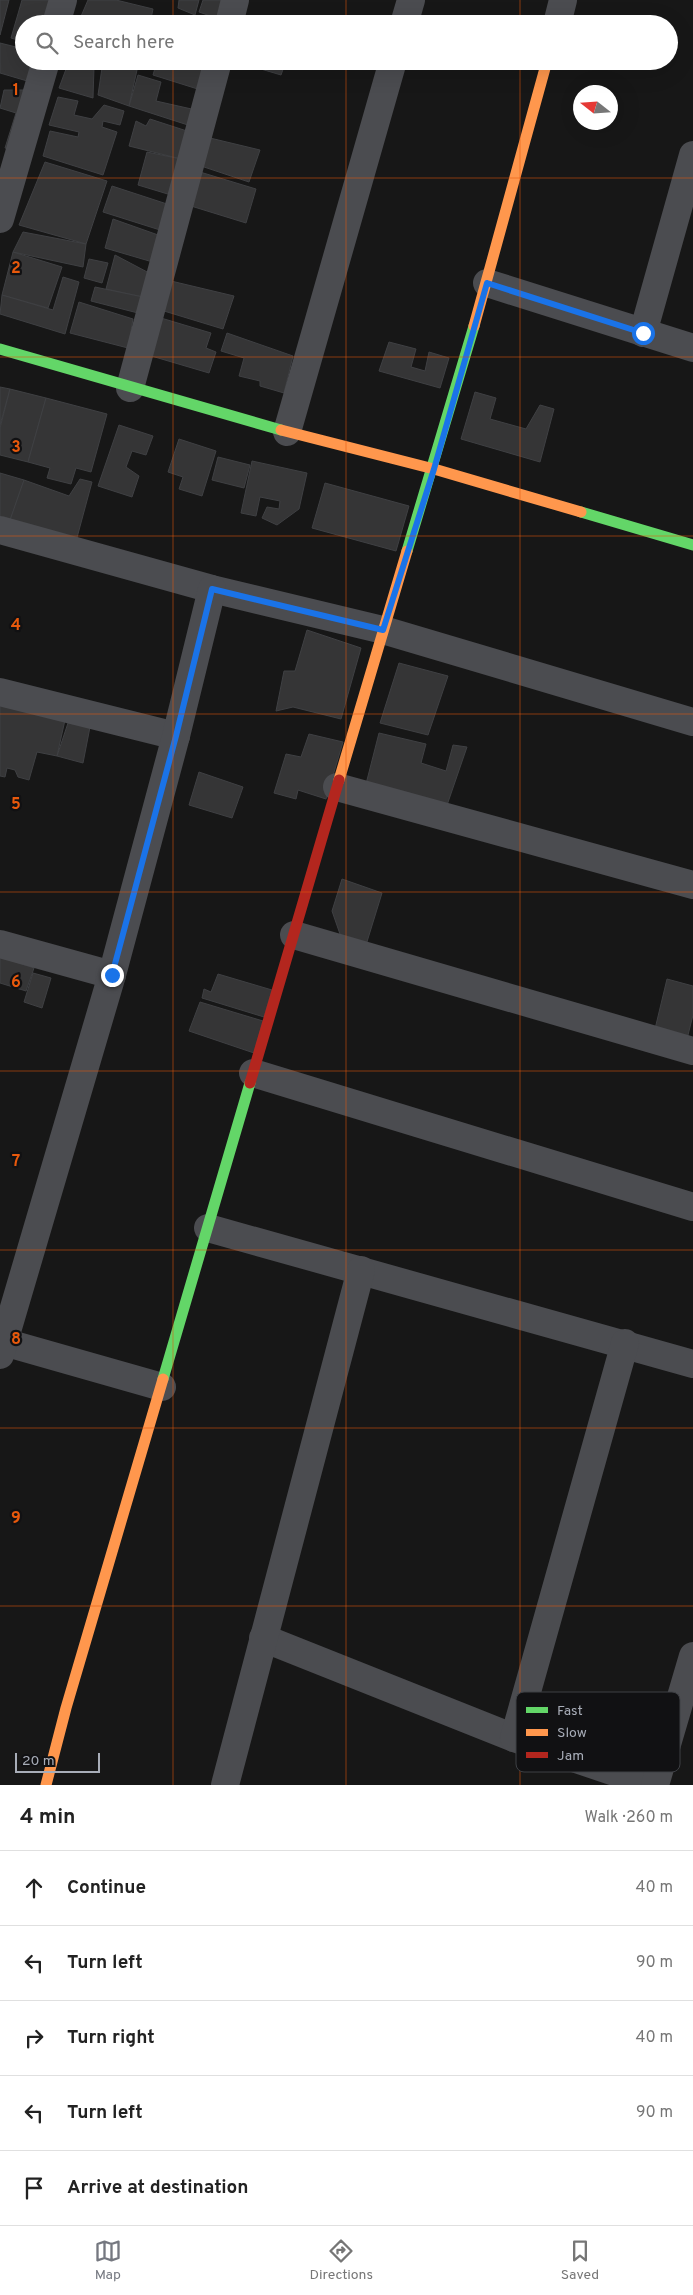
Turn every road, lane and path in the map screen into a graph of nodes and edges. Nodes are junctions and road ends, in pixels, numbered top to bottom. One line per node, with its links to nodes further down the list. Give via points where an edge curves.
1 (63, 0): 5 (street)
2 (235, 0): 6 (street)
3 (411, 0): 7 (street)
4 (563, 0): 8 (street)
5 (59, 15)
6 (231, 15)
7 (407, 15)
8 (559, 15)
9 (43, 70): 15 (street)
10 (216, 70): 20 (street)
11 (390, 70): 21 (street)
12 (545, 70): 16 (street)
13 (693, 155): 14 (street)
14 (689, 185): 17 (street)
15 (0, 219)
16 (487, 283): 17 (street); 22 (street)
17 (643, 333): 18 (street)
18 (693, 348)
19 (0, 349): 20 (street)
20 (130, 388): 21 (street)
21 (287, 432): 22 (street)
22 (434, 469): 24 (street); 26 (street)
23 (0, 530): 25 (street)
24 (693, 545)
25 (212, 589): 26 (street); 29 (street)
26 (383, 630): 28 (street); 30 (street)
27 (0, 692): 29 (street)
28 (693, 722)
29 (176, 736): 34 (street)
30 (337, 786): 31 (street); 32 (street)
31 (693, 885)
32 (294, 935): 35 (street); 36 (street)
33 (0, 944): 34 (street)
34 (112, 975): 41 (street)
35 (693, 1051)
36 (253, 1074): 37 (street); 38 (street)
37 (693, 1207)
38 (208, 1228): 39 (street); 43 (street)
39 (361, 1270): 40 (street); 44 (street)
40 (625, 1343): 42 (street); 46 (street)
41 (1, 1346): 43 (street)
42 (693, 1364)
43 (162, 1387): 52 (street)
44 (264, 1638): 49 (street); 53 (street)
45 (693, 1656): 47 (street)
46 (527, 1692)
47 (680, 1699)
48 (516, 1731): 49 (street)
49 (514, 1738)
50 (615, 1772): 54 (street)
51 (658, 1772): 54 (street)
52 (46, 1785)
53 (224, 1785)
54 (654, 1785)

